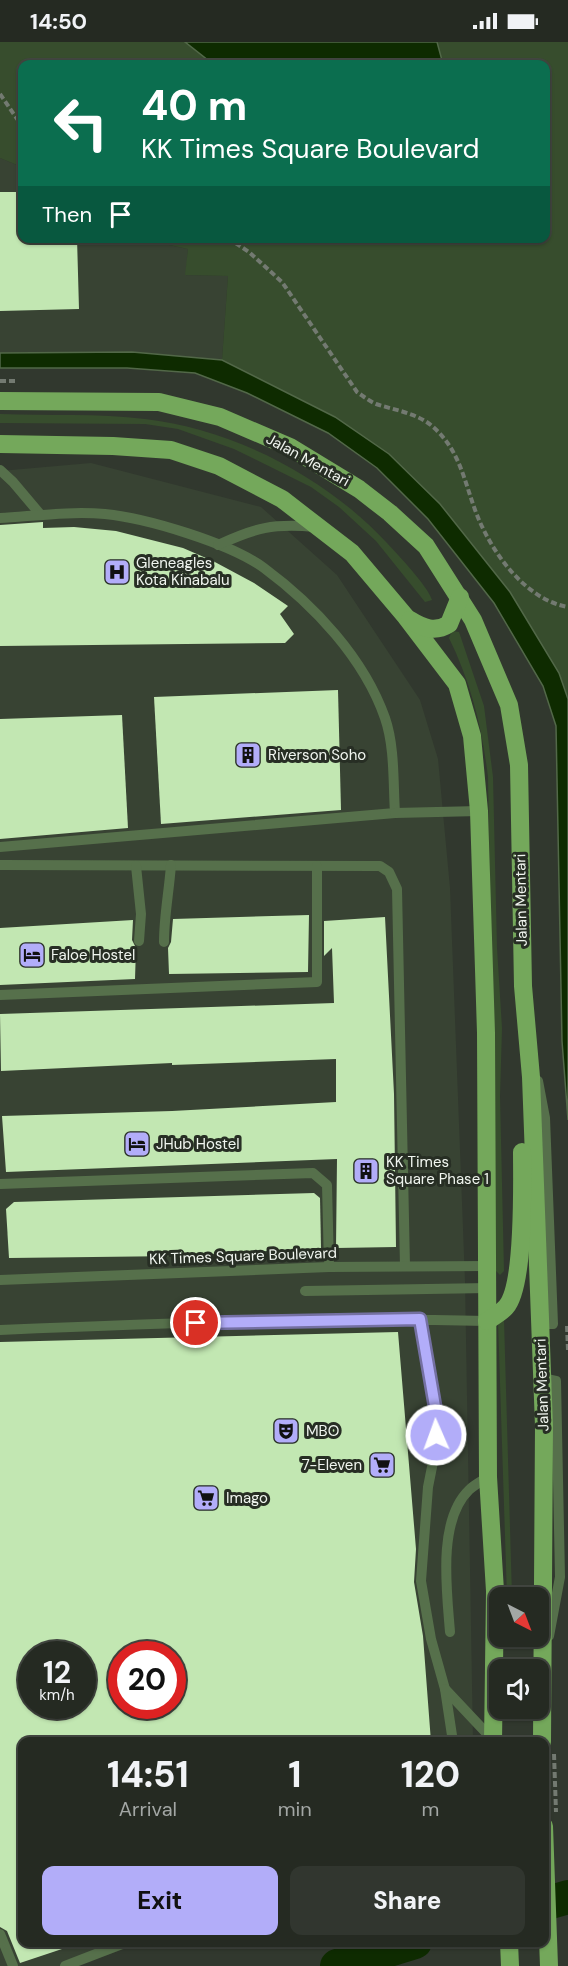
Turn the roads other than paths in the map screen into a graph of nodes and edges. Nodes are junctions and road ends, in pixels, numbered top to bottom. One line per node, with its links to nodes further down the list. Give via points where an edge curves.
1 (0, 401): 10 (main road, Jalan Mentari, via 159,402 202,411 246,427 290,447 390,513 426,546)
2 (0, 434): 4 (main road)
3 (0, 444): 4 (main road)
4 (53, 445): 8 (main road, via 161,449 194,457 282,499)
5 (0, 470): 6 (lane)
6 (40, 514): 7 (lane); 9 (lane, via 105,514 153,524)
7 (0, 518)
8 (321, 528): 9 (lane, via 283,524 246,532); 11 (main road, via 352,553)
9 (218, 545): 13 (lane, via 262,567 329,626 353,658 385,719)
10 (460, 597): 11 (main road, via 449,624 438,629 422,627); 21 (main road, Jalan Mentari, via 509,705 519,765)
11 (406, 617): 12 (main road, via 457,684 472,735)
12 (479, 811): 13 (lane); 26 (main road, via 486,1033)
13 (395, 813): 14 (lane)
14 (0, 847)
15 (0, 865): 17 (lane)
16 (171, 865): 17 (lane); 18 (lane); 20 (lane)
17 (136, 866): 19 (lane, via 141,914)
18 (316, 866): 22 (lane, via 317,982); 25 (lane, via 380,866 389,872 397,889)
19 (139, 940)
20 (164, 942)
21 (523, 986): 23 (main road, Jalan Mentari); 33 (lane, via 547,1140 553,1324)
22 (0, 995)
23 (531, 1077): 32 (main road, via 521,1102 518,1271 506,1307); 41 (main road, Jalan Mentari, via 544,1474)
24 (0, 1184): 27 (lane, via 313,1173 327,1185)
25 (405, 1266): 26 (lane, KK Times Square Boulevard); 27 (lane, KK Times Square Boulevard)
26 (487, 1266): 29 (main road)
27 (329, 1267): 28 (lane, KK Times Square Boulevard)
28 (0, 1280)
29 (489, 1288): 30 (lane); 32 (main road)
30 (305, 1291)
31 (420, 1319): 32 (lane); 34 (lane); 37 (lane, via 437,1418 421,1581)
32 (487, 1321): 35 (main road)
33 (543, 1324)
34 (0, 1330)
35 (488, 1476): 36 (lane, via 468,1491 452,1523 445,1560); 40 (main road, via 495,1591)
36 (450, 1632)
37 (445, 1689): 38 (lane); 39 (lane)
38 (452, 1737)
39 (489, 1737)
40 (493, 1737)
41 (542, 1737)
42 (0, 1934): 46 (lane)
43 (115, 1947): 47 (lane)
44 (509, 1947): 48 (main road)
45 (548, 1947): 49 (main road)
46 (13, 1966)
47 (65, 1966)
48 (510, 1966)
49 (549, 1966)

